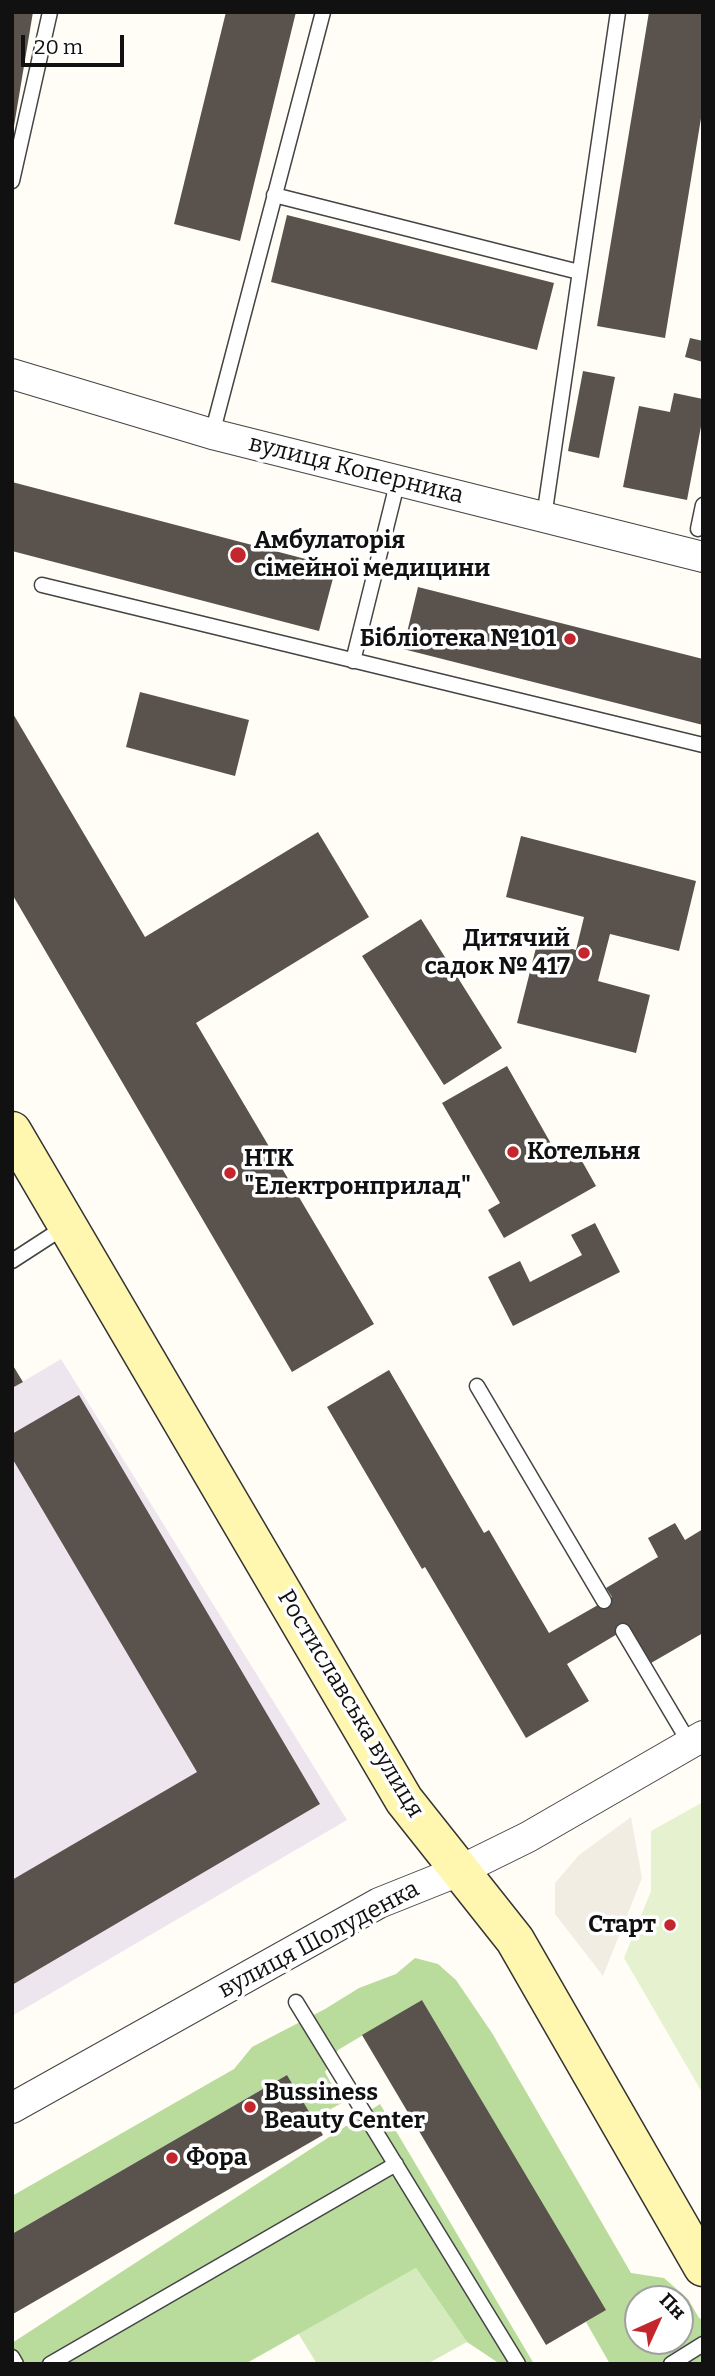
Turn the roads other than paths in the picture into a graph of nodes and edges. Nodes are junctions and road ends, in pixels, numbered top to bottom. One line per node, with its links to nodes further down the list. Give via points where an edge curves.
1 (50, 12): 4 (lane)
2 (323, 12): 5 (lane)
3 (618, 12): 6 (lane)
4 (12, 181)
5 (274, 195): 6 (lane); 8 (lane)
6 (579, 272): 11 (lane)
7 (12, 374): 8 (street, вулиця Коперника)
8 (212, 434): 9 (street, вулиця Коперника)
9 (398, 480): 11 (street, вулиця Коперника); 14 (lane)
10 (703, 505): 12 (lane)
11 (544, 517): 12 (street, вулиця Коперника)
12 (700, 543)
13 (42, 585): 14 (lane)
14 (353, 661): 15 (lane)
15 (703, 745)
16 (12, 1131): 17 (street, Ростиславська вулиця)
17 (68, 1226): 18 (lane); 23 (street, Ростиславська вулиця, via 404,1800)
18 (12, 1261)
19 (477, 1386): 20 (lane)
20 (604, 1601)
21 (623, 1631): 22 (lane)
22 (696, 1740): 23 (street, вулиця Шолуденка, via 528,1837)
23 (459, 1871): 25 (street, вулиця Шолуденка, via 379,1903); 27 (street, Ростиславська вулиця, via 514,1940)
24 (296, 2002): 26 (lane)
25 (12, 2108)
26 (396, 2164): 31 (lane); 32 (lane)
27 (703, 2267)
28 (703, 2344): 33 (lane)
29 (12, 2357): 30 (lane)
30 (16, 2364)
31 (50, 2364)
32 (518, 2364)
33 (671, 2364)

